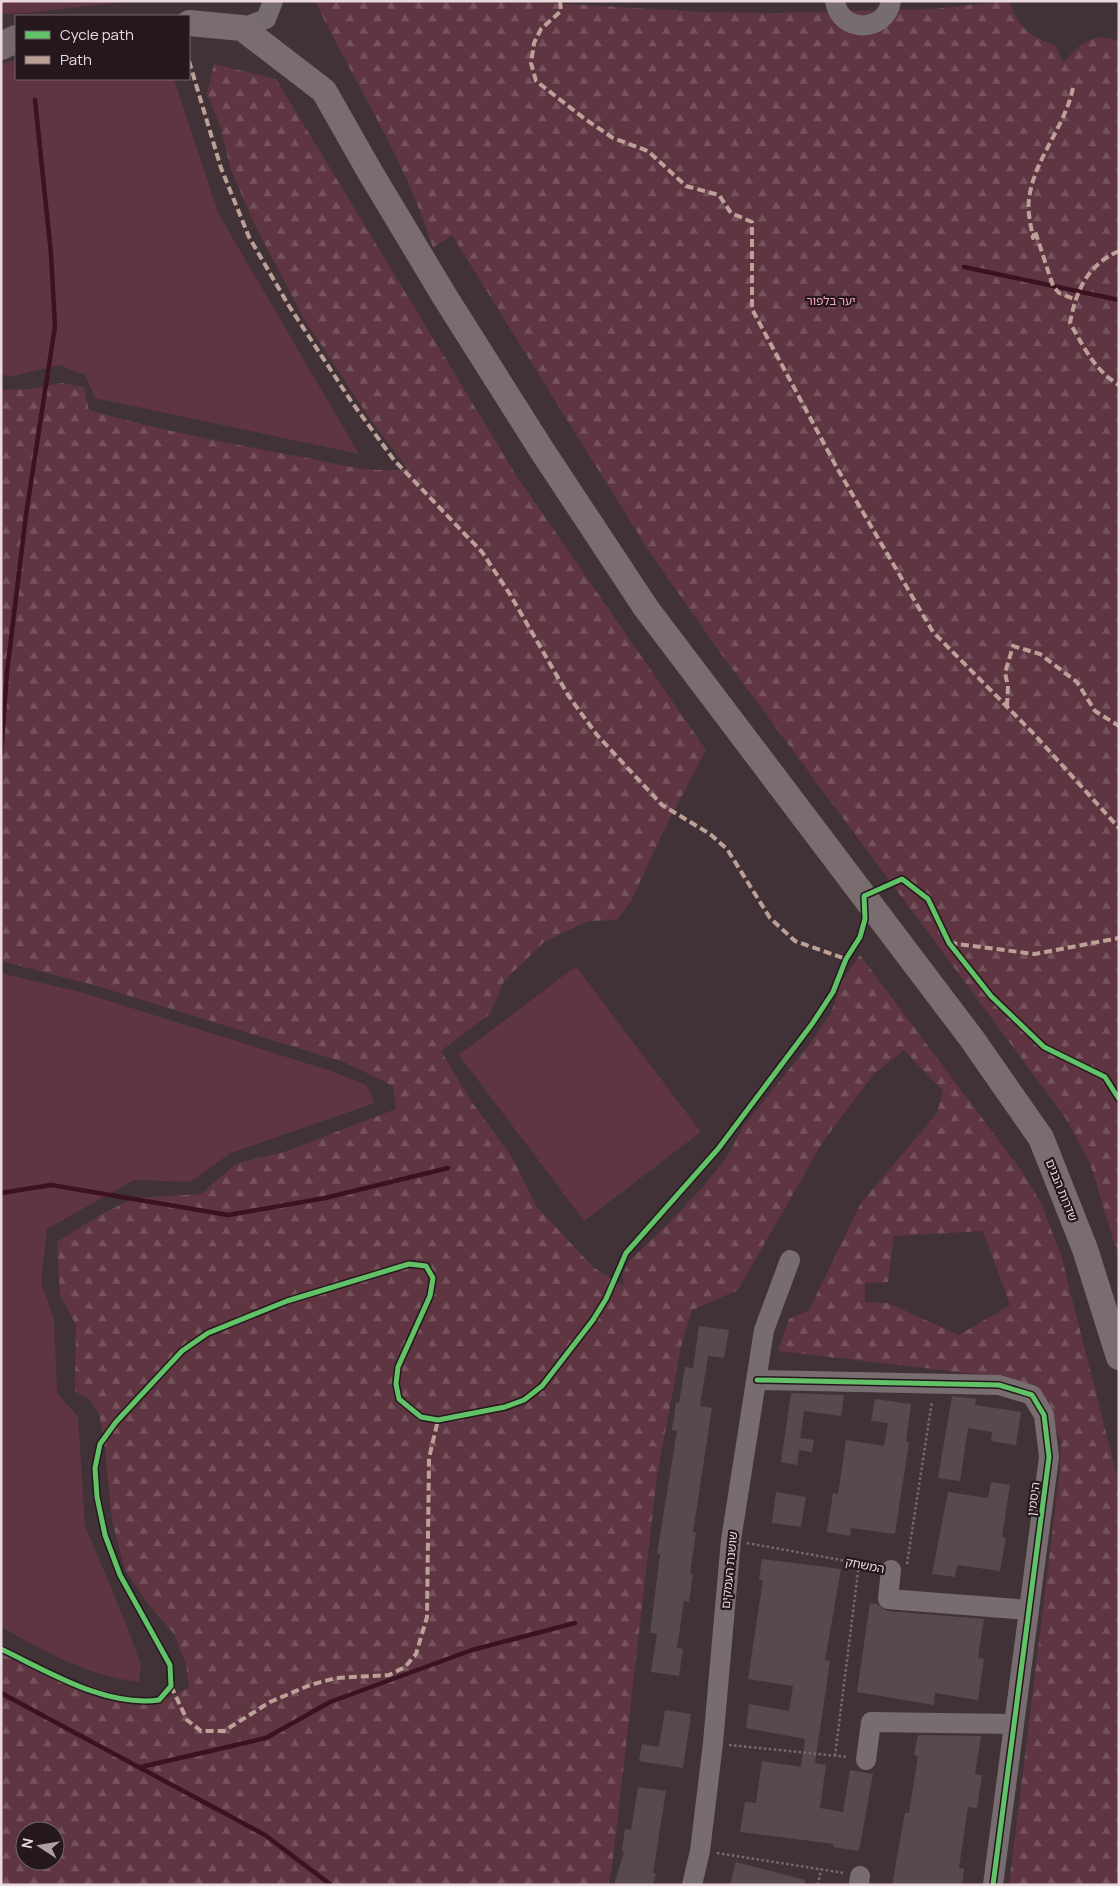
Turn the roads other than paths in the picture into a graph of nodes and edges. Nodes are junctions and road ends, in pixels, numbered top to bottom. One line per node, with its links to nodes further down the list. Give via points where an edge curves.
1 (273, 1): 5 (street, via 266,19)
2 (835, 1): 3 (street, via 846,21 863,27 880,21)
3 (891, 1)
4 (190, 23): 5 (main road)
5 (242, 28): 11 (main road, שדרות הבנים, via 324,91 445,297 646,608 972,1040 1041,1138 1085,1249)
6 (1, 38): 7 (main road)
7 (15, 38)
8 (15, 39): 9 (highway)
9 (1, 46)
10 (790, 1260): 12 (street, שושנת העמקים, via 764,1330)
11 (1119, 1357)
12 (757, 1380): 14 (street, היסמין, via 999,1385 1032,1395 1044,1415 1048,1457); 17 (street, שושנת העמקים, via 731,1540 713,1743 700,1850)
13 (891, 1570): 14 (street, המשחק, via 888,1599)
14 (1029, 1610): 15 (street, היסמין)
15 (1014, 1724): 16 (street, via 871,1722); 18 (street, היסמין)
16 (866, 1760)
17 (692, 1885)
18 (993, 1885)

